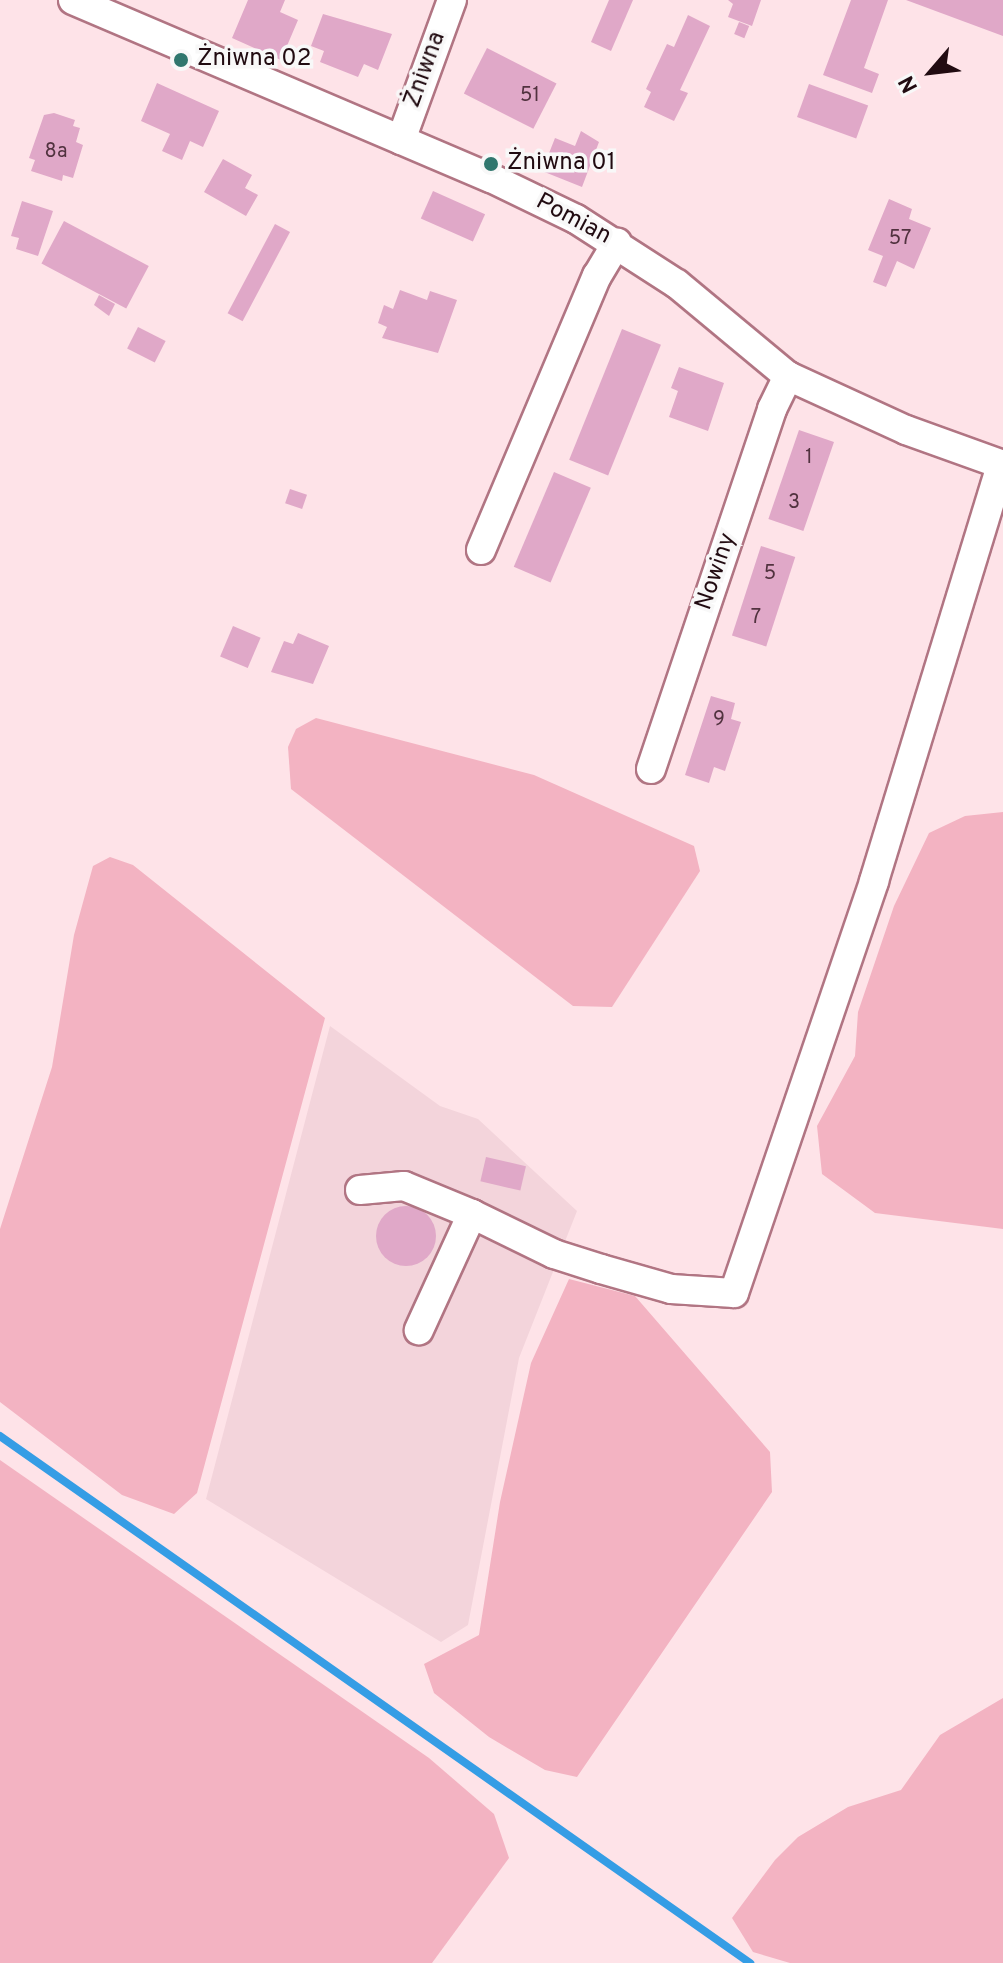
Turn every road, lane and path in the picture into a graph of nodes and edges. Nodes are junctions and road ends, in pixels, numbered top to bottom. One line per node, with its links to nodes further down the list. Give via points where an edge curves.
1 (73, 0): 3 (street, Pomian)
2 (452, 0): 3 (street, Żniwna)
3 (401, 140): 4 (street, Pomian, via 491,178)
4 (617, 243): 5 (street, Pomian, via 677,284); 7 (street, via 597,276)
5 (788, 376): 6 (street, Pomian, via 906,430); 8 (street, Nowiny, via 772,409)
6 (1002, 465): 10 (street, via 874,881 734,1293 671,1289 601,1269 554,1254)
7 (481, 550)
8 (651, 769)
9 (360, 1190): 10 (street, via 404,1186)
10 (472, 1214): 11 (street)
11 (419, 1330)

